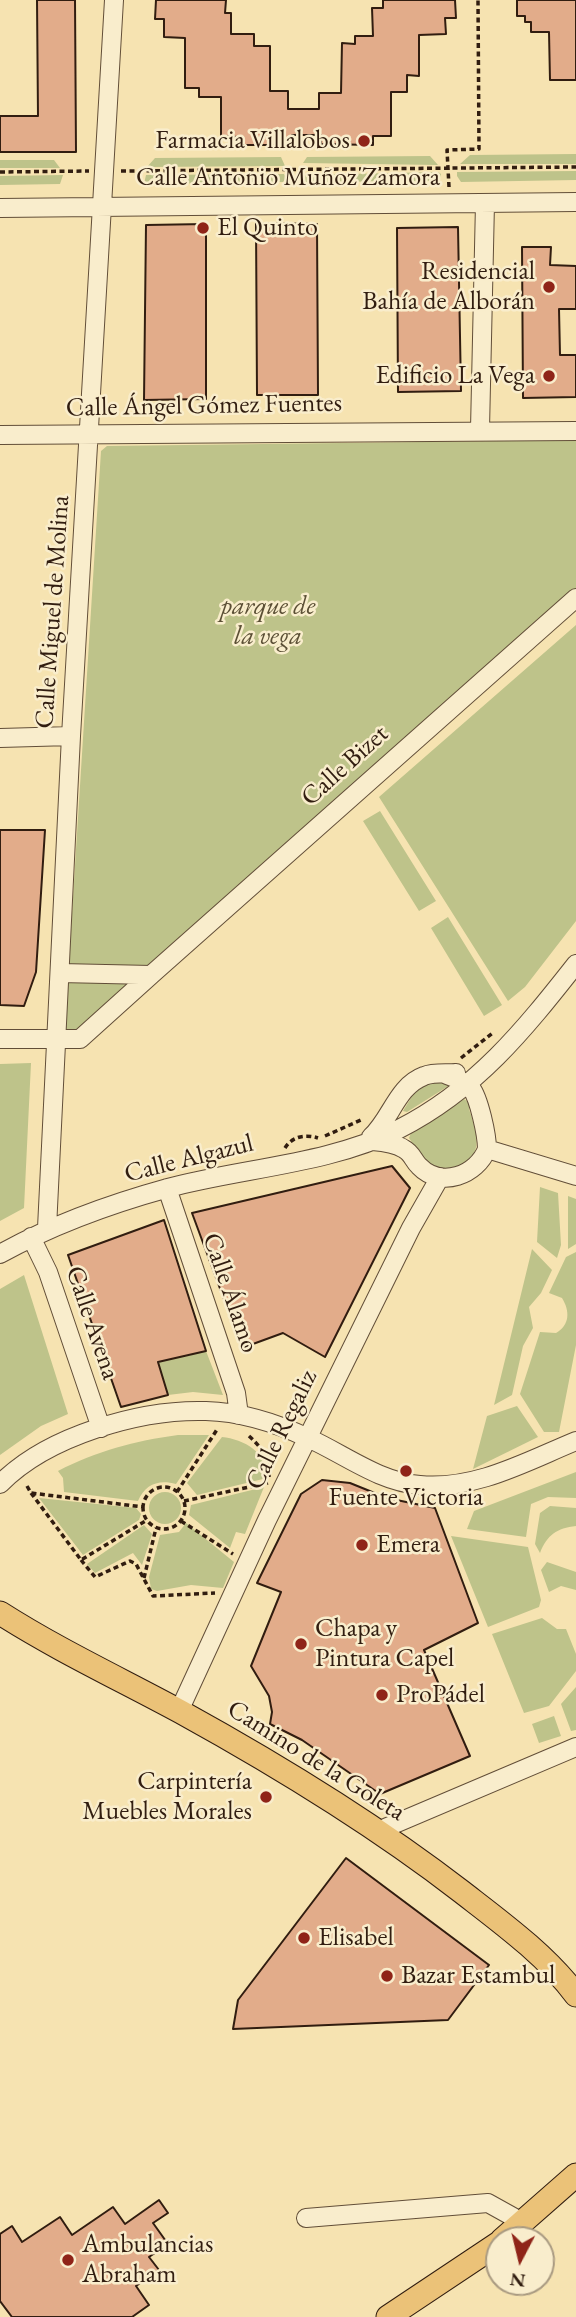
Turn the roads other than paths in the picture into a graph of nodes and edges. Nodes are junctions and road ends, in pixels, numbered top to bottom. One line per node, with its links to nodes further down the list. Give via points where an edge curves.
1 (114, 0): 4 (street, Calle Miguel de Molina)
2 (576, 202): 3 (street, Calle Antonio Muñoz Zamora)
3 (485, 203): 4 (street, Calle Antonio Muñoz Zamora); 6 (street)
4 (104, 206): 5 (street, Calle Antonio Muñoz Zamora); 8 (street, Calle Miguel de Molina)
5 (0, 208)
6 (480, 429): 7 (street, Calle Ángel Gómez Fuentes); 8 (street, Calle Ángel Gómez Fuentes)
7 (576, 431)
8 (91, 434): 9 (street, Calle Ángel Gómez Fuentes); 11 (street, Calle Miguel de Molina)
9 (0, 435)
10 (576, 598): 15 (street, Calle Bizet)
11 (71, 736): 12 (street); 14 (street, Calle Miguel de Molina)
12 (0, 737)
13 (576, 964): 18 (street)
14 (60, 973): 15 (street); 16 (street, Calle Miguel de Molina)
15 (150, 975): 16 (street, Calle Bizet, via 80,1039)
16 (58, 1038): 17 (street, Calle Bizet); 30 (street, Calle Miguel de Molina)
17 (0, 1039)
18 (487, 1069): 19 (street); 20 (street); 21 (street)
19 (445, 1074): 20 (street); 22 (street, via 424,1076 412,1083)
20 (468, 1084): 21 (street); 23 (street)
21 (476, 1102): 25 (street)
22 (392, 1110): 23 (street); 24 (street)
23 (397, 1130): 24 (street, Calle Algazul); 26 (street)
24 (368, 1140): 26 (street); 29 (street, Calle Algazul, via 338,1151)
25 (488, 1149): 27 (street); 28 (street, via 473,1170)
26 (410, 1153): 28 (street, via 419,1166)
27 (576, 1176)
28 (440, 1177): 35 (street, Calle Regaliz)
29 (167, 1188): 30 (street, Calle Algazul); 33 (street, Calle Álamo, via 236,1393)
30 (47, 1228): 31 (street, Calle Algazul)
31 (31, 1237): 32 (street, Calle Algazul); 34 (street, Calle Avena, via 48,1272)
32 (0, 1254)
33 (239, 1415): 34 (street, via 165,1413); 35 (street)
34 (100, 1428): 37 (street, via 34,1458)
35 (308, 1437): 36 (street, via 387,1477 418,1485 454,1486); 39 (street, Calle Regaliz)
36 (576, 1441)
37 (0, 1484)
38 (0, 1613): 39 (main road, Camino de la Goleta, via 54,1648)
39 (178, 1710): 41 (main road, Camino de la Goleta, via 293,1775)
40 (576, 1747): 41 (street)
41 (378, 1831): 42 (main road, Camino de la Goleta, via 489,1913)
42 (576, 1995)
43 (576, 2175): 45 (main road)
44 (306, 2218): 45 (street, via 488,2203)
45 (524, 2223): 46 (main road)
46 (520, 2226)
47 (485, 2252): 48 (main road)
48 (388, 2317)

